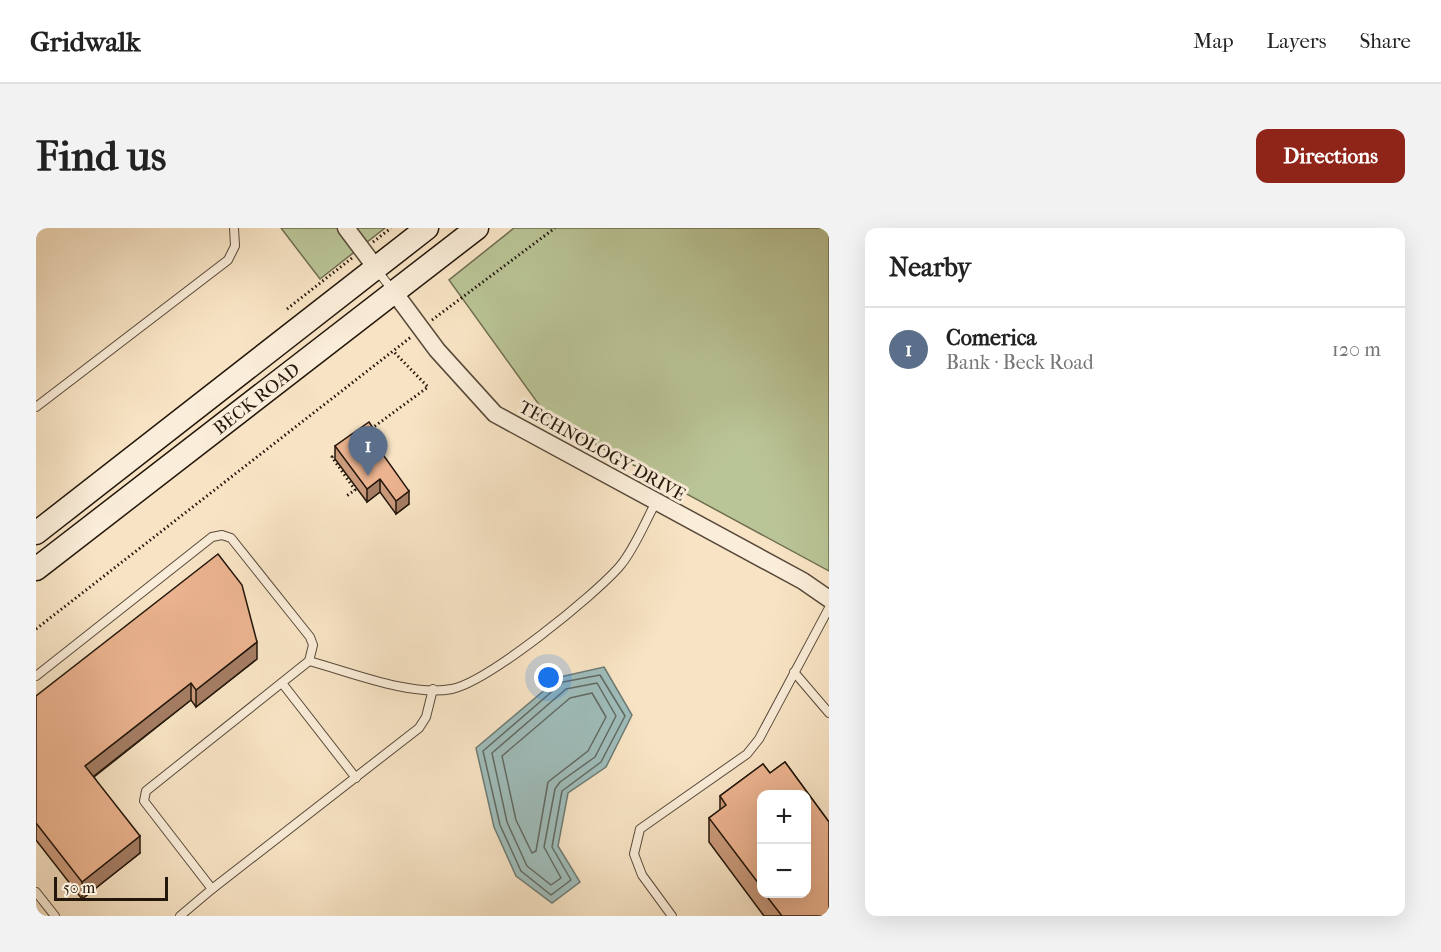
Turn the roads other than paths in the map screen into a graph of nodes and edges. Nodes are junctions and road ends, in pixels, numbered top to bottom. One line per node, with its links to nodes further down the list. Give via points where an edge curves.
1 (234, 228): 7 (lane, via 235,246 228,260)
2 (346, 228): 5 (street)
3 (427, 228): 5 (main road, BECK ROAD)
4 (477, 228): 6 (main road, BECK ROAD)
5 (369, 259): 6 (lane); 9 (main road, BECK ROAD)
6 (394, 292): 8 (street, TECHNOLOGY DRIVE, via 477,397 495,414); 10 (main road, BECK ROAD)
7 (36, 407)
8 (656, 502): 11 (street, TECHNOLOGY DRIVE); 17 (lane, via 622,564 594,592 494,669 451,689)
9 (36, 533)
10 (36, 569)
11 (829, 599)
12 (829, 608): 14 (lane)
13 (309, 661): 15 (lane, via 313,645 310,637 231,538 222,535 212,537); 16 (lane); 17 (lane, via 414,688)
14 (794, 672): 18 (lane); 24 (lane, via 747,754 640,829 634,854 642,875)
15 (36, 676)
16 (282, 683): 19 (lane); 20 (lane, via 143,796)
17 (433, 689): 19 (lane, via 419,728)
18 (829, 713)
19 (356, 778): 20 (lane)
20 (212, 888): 23 (lane)
21 (36, 892): 22 (lane)
22 (55, 916)
23 (180, 916)
24 (672, 916)

